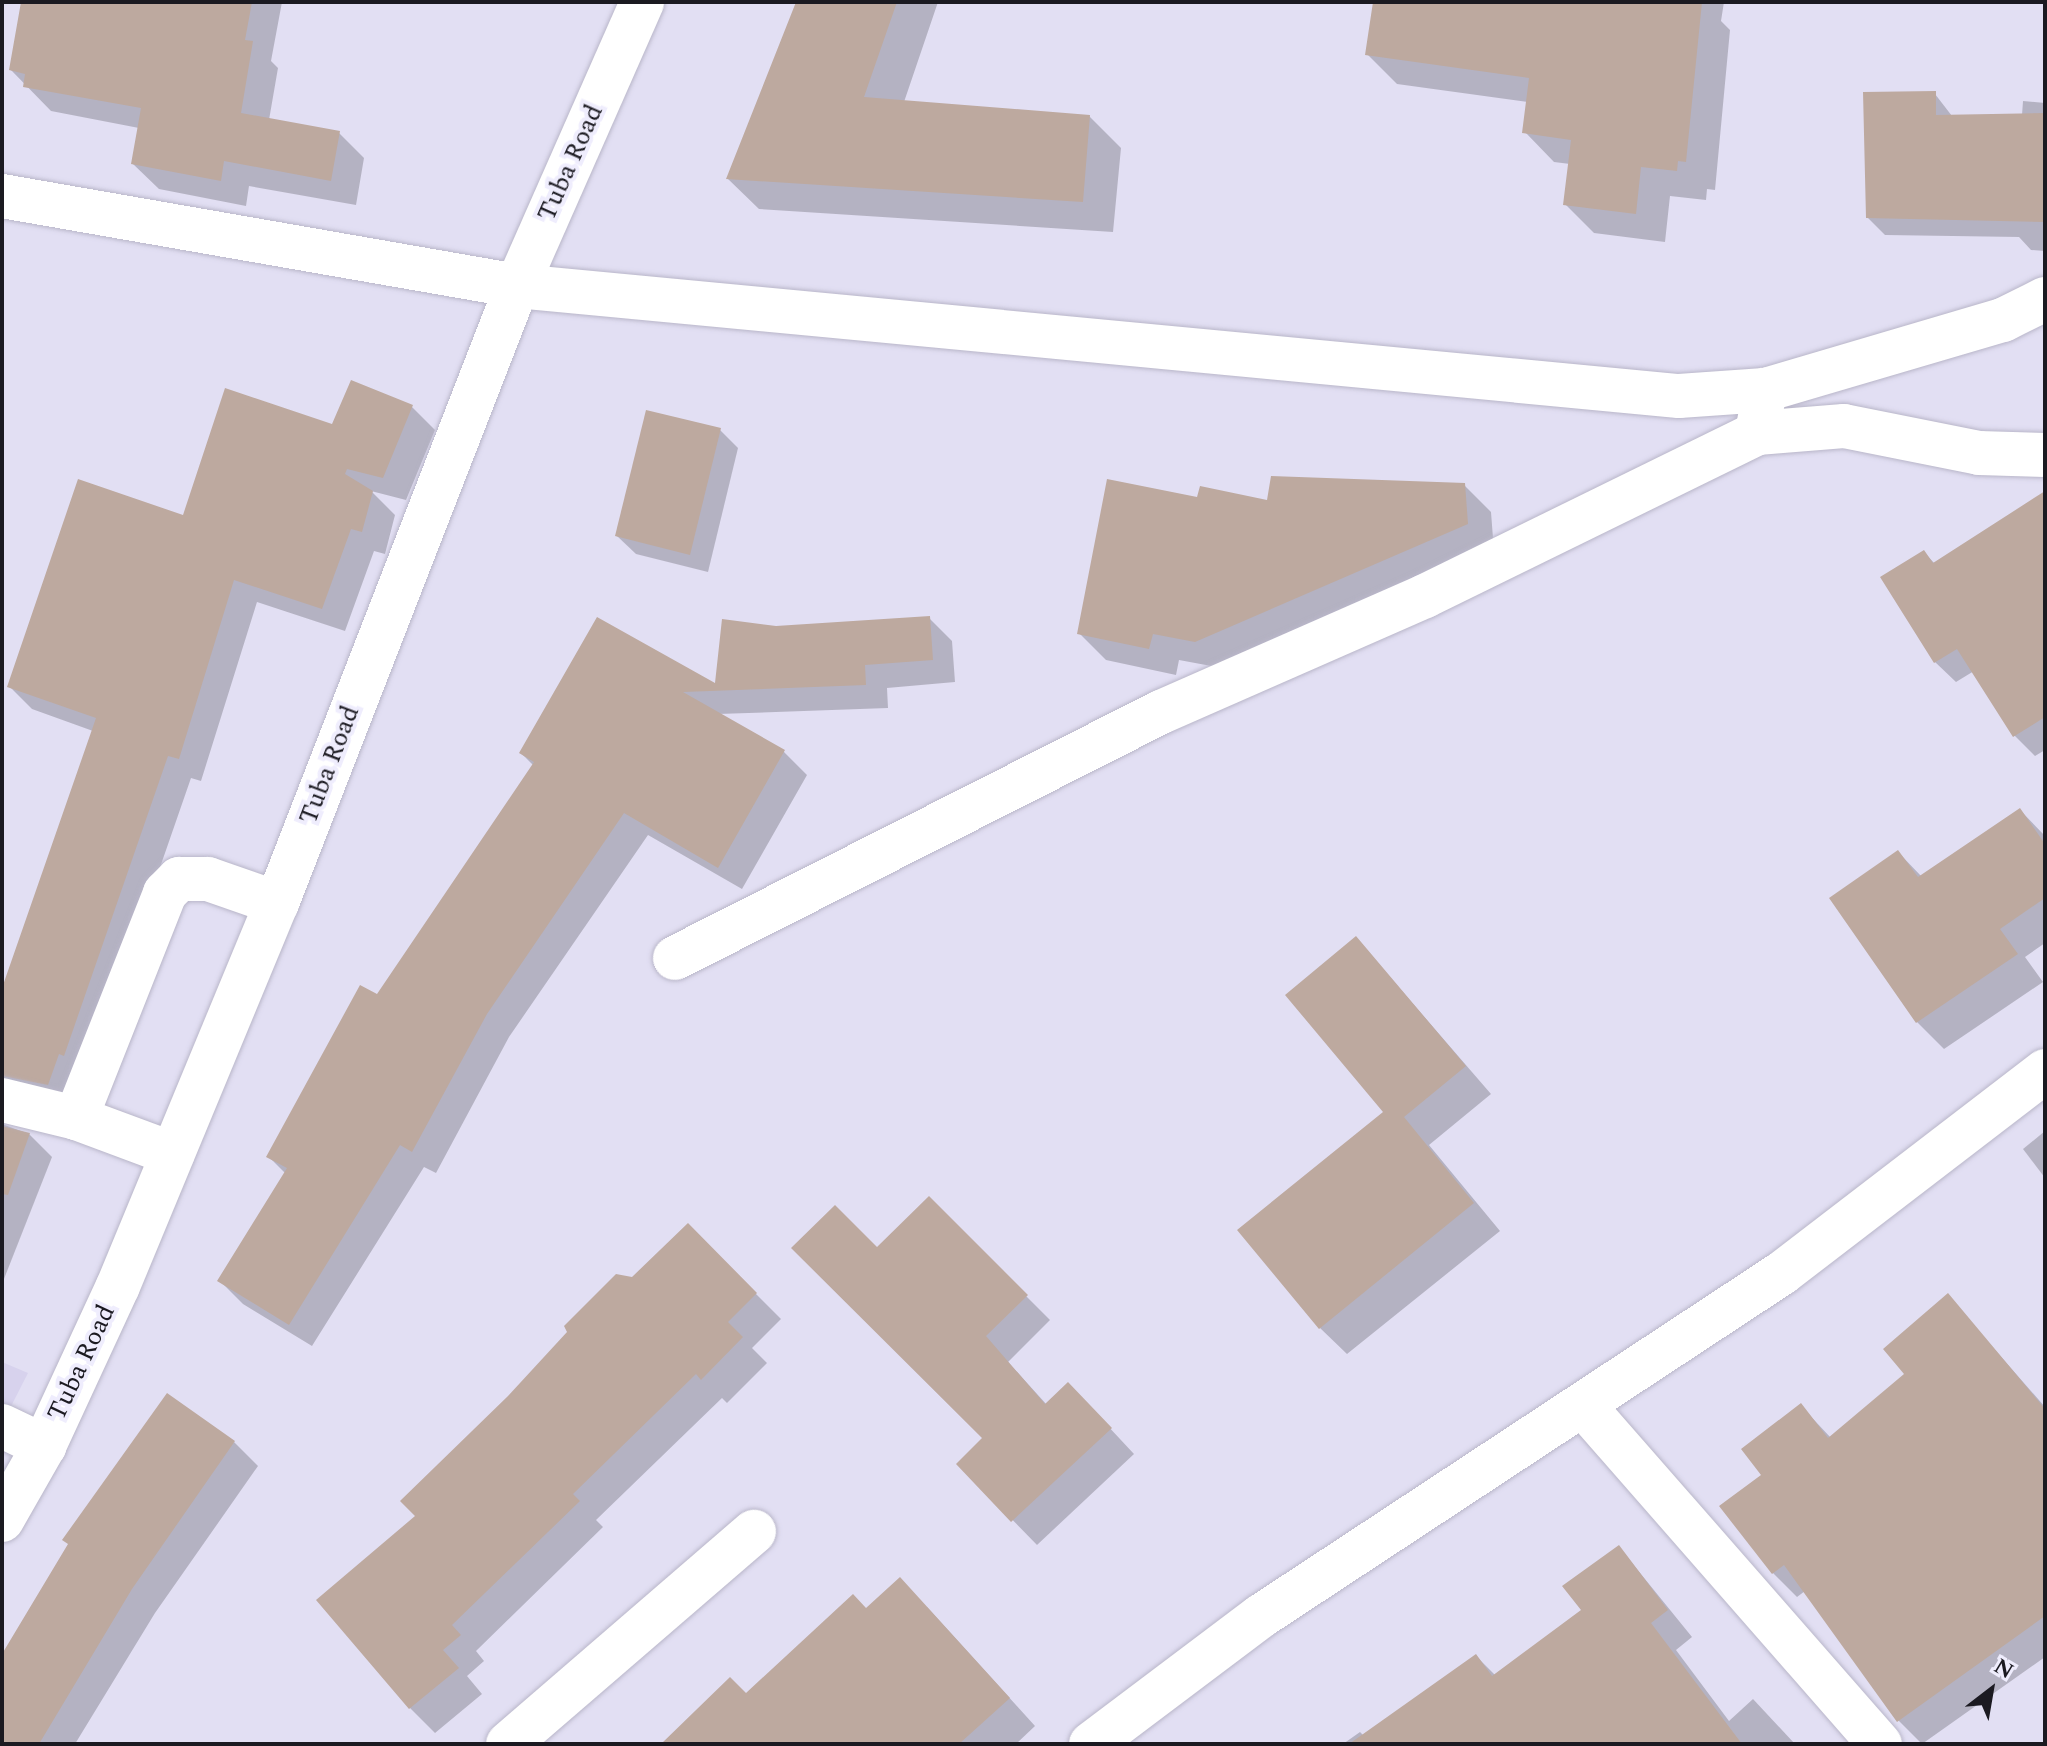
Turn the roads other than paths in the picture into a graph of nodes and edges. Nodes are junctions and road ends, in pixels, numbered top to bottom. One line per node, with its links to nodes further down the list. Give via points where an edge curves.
1 (642, 2): 3 (street, Tuba Road)
2 (2, 196): 3 (street)
3 (517, 286): 5 (street, via 1679,396); 8 (street, Tuba Road)
4 (2045, 299): 5 (street, via 2003,320)
5 (1765, 390): 6 (street)
6 (1757, 433): 7 (street, via 1844,426 1979,453); 9 (street, via 1425,596 1161,712)
7 (2045, 455)
8 (277, 903): 12 (street, via 208,879 179,879 165,893); 13 (street, Tuba Road)
9 (675, 958)
10 (2045, 1071): 14 (street, via 1782,1273)
11 (2, 1100): 12 (street)
12 (76, 1118): 13 (street)
13 (173, 1154): 16 (street, Tuba Road)
14 (1583, 1405): 20 (street, via 1261,1616); 21 (street)
15 (2, 1426): 16 (street)
16 (44, 1446): 17 (street, Tuba Road)
17 (2, 1520)
18 (754, 1532): 19 (street)
19 (508, 1744)
20 (1091, 1744)
21 (1880, 1744)

